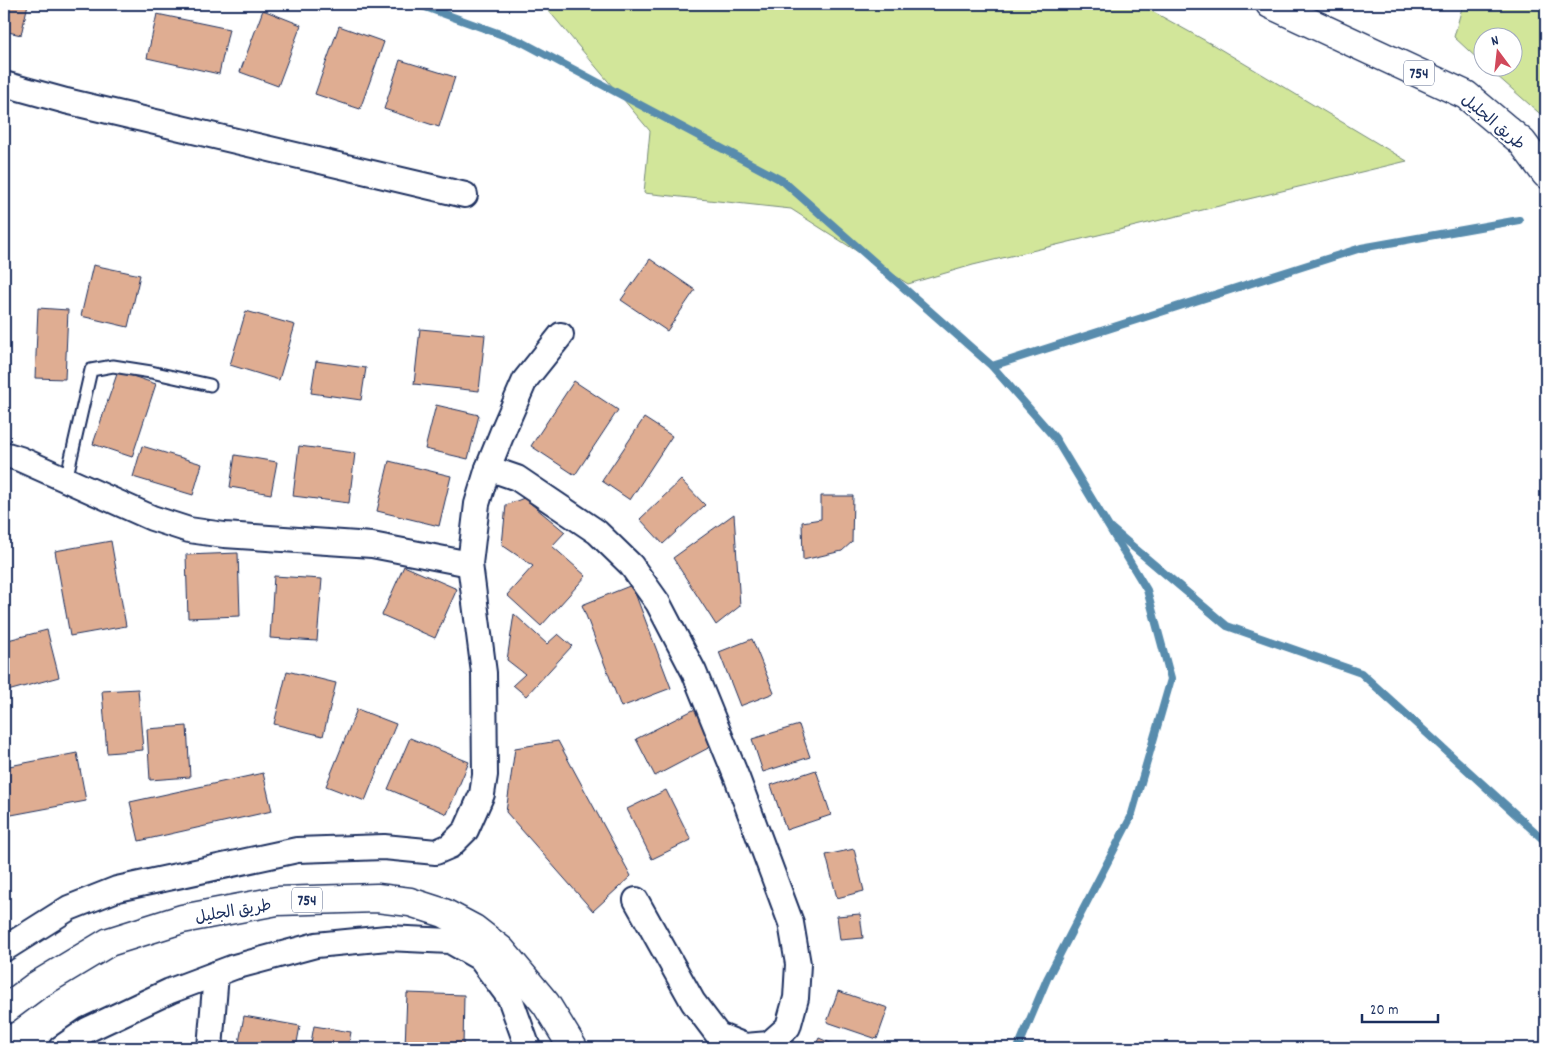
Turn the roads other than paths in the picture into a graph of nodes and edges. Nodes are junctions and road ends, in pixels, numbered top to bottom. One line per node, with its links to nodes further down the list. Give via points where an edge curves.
1 (1270, 4): 3 (main road, طريق الجليل / 754, via 1466,95 1522,142)
2 (4, 84): 4 (street)
3 (1546, 174)
4 (465, 195)
5 (561, 335): 8 (street, via 526,380)
6 (210, 385): 9 (lane, via 113,366 91,370)
7 (4, 454): 9 (street)
8 (488, 468): 10 (street, via 477,504); 11 (street, via 517,478 597,532 631,565 658,603 694,672 791,923 798,964 796,998 788,1027 769,1044 761,1045 745,1046 718,1035 693,1002)
9 (66, 480): 10 (street, via 152,518 189,530 372,545)
10 (470, 564): 12 (street, via 484,673 485,774 482,794 466,830 450,846 436,852 384,847 297,850 196,870 118,889 69,908)
11 (636, 900)
12 (4, 949)
13 (216, 974): 15 (street, via 170,990 87,1030); 16 (street); 17 (street, via 316,945 387,938 450,941 480,958 510,998)
14 (4, 1010): 18 (main road, طريق الجليل / 754, via 36,986 109,942 182,919 277,902 376,898 410,902 444,913 474,929 501,950 546,1004)
15 (61, 1048)
16 (210, 1048)
17 (528, 1048)
18 (573, 1048)

